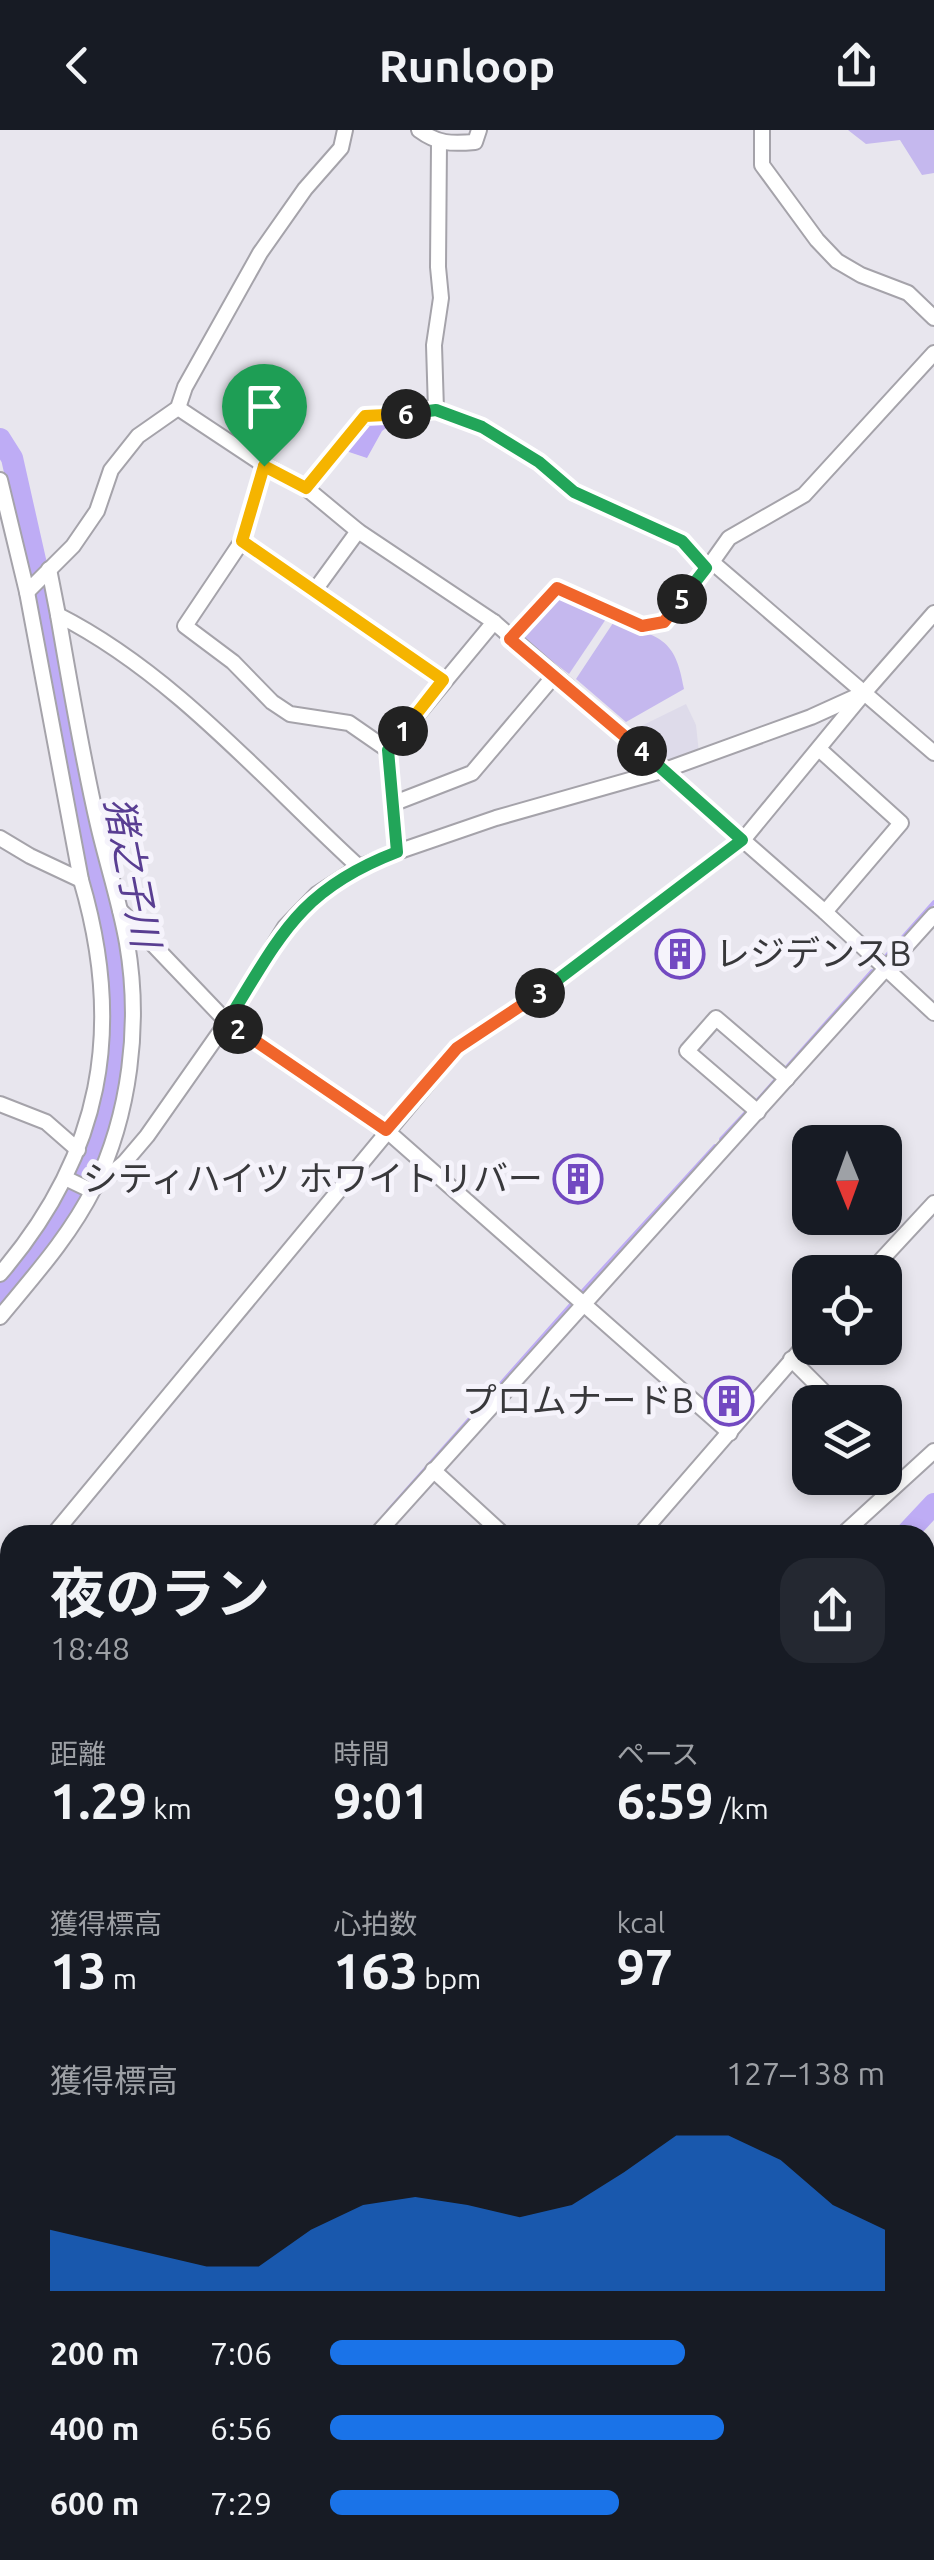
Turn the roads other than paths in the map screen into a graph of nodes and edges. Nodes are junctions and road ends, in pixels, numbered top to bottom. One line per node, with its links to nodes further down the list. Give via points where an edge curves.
1 (345, 130): 8 (street, via 342,148 260,252)
2 (419, 130): 5 (street)
3 (479, 130): 5 (street, via 475,142)
4 (762, 130): 6 (street, via 762,165 817,240 861,275 908,293)
5 (439, 143): 9 (street)
6 (934, 318)
7 (934, 353): 16 (street, via 804,494 729,538)
8 (178, 408): 10 (street); 17 (street, via 138,436 111,470 97,511 74,546)
9 (436, 410): 12 (street, via 365,416); 16 (street, via 482,427 574,492 682,541)
10 (264, 466): 12 (street); 15 (street)
11 (2, 486): 13 (street); 18 (street)
12 (306, 488): 14 (street)
13 (0, 519)
14 (358, 531): 19 (street); 22 (street)
15 (242, 541): 19 (street); 28 (street, via 185,626 290,714 349,723)
16 (709, 565): 23 (street, via 664,622 642,626 557,588); 26 (street)
17 (47, 571): 18 (street); 21 (street)
18 (30, 590): 36 (street)
19 (315, 590): 25 (street)
20 (934, 613): 26 (street)
21 (58, 616): 35 (street, via 186,706); 37 (street)
22 (494, 622): 23 (street); 25 (street)
23 (510, 639): 24 (street)
24 (554, 676): 30 (street); 31 (street, via 472,773)
25 (443, 680): 28 (street)
26 (864, 693): 27 (street); 29 (street); 30 (street)
27 (819, 749): 33 (street); 38 (street, via 901,823)
28 (388, 750): 31 (street)
29 (934, 753)
30 (664, 770): 33 (street); 34 (street)
31 (392, 804): 34 (street)
32 (0, 838): 36 (street)
33 (742, 840): 38 (street); 47 (street, via 457,1048)
34 (397, 852): 35 (street)
35 (359, 867): 43 (street, via 316,894 286,928)
36 (81, 880): 39 (street)
37 (118, 911): 39 (street); 43 (street); 50 (street, via 130,966 130,1068)
38 (825, 912): 41 (street)
39 (95, 915): 48 (street, via 103,1044)
40 (934, 915): 41 (street)
41 (885, 969): 42 (street); 44 (street)
42 (934, 1014)
43 (227, 1022): 47 (street); 50 (street, via 147,1136)
44 (783, 1076): 46 (street); 46 (street, via 716,1018 687,1051)
45 (0, 1104): 48 (street, via 46,1122)
46 (753, 1108): 54 (street)
47 (386, 1130): 54 (street); 62 (street)
48 (78, 1150): 49 (street)
49 (68, 1180): 50 (street); 53 (street)
50 (91, 1189): 55 (street, via 69,1230)
51 (934, 1202): 52 (street)
52 (886, 1255)
53 (0, 1274)
54 (580, 1299): 59 (street); 61 (street)
55 (0, 1317)
56 (792, 1359): 59 (street)
57 (798, 1365): 58 (street)
58 (817, 1385)
59 (730, 1433): 65 (street)
60 (934, 1451): 66 (street)
61 (433, 1470): 63 (street); 64 (street)
62 (61, 1525)
63 (385, 1525)
64 (493, 1525)
65 (649, 1525)
66 (853, 1525)

